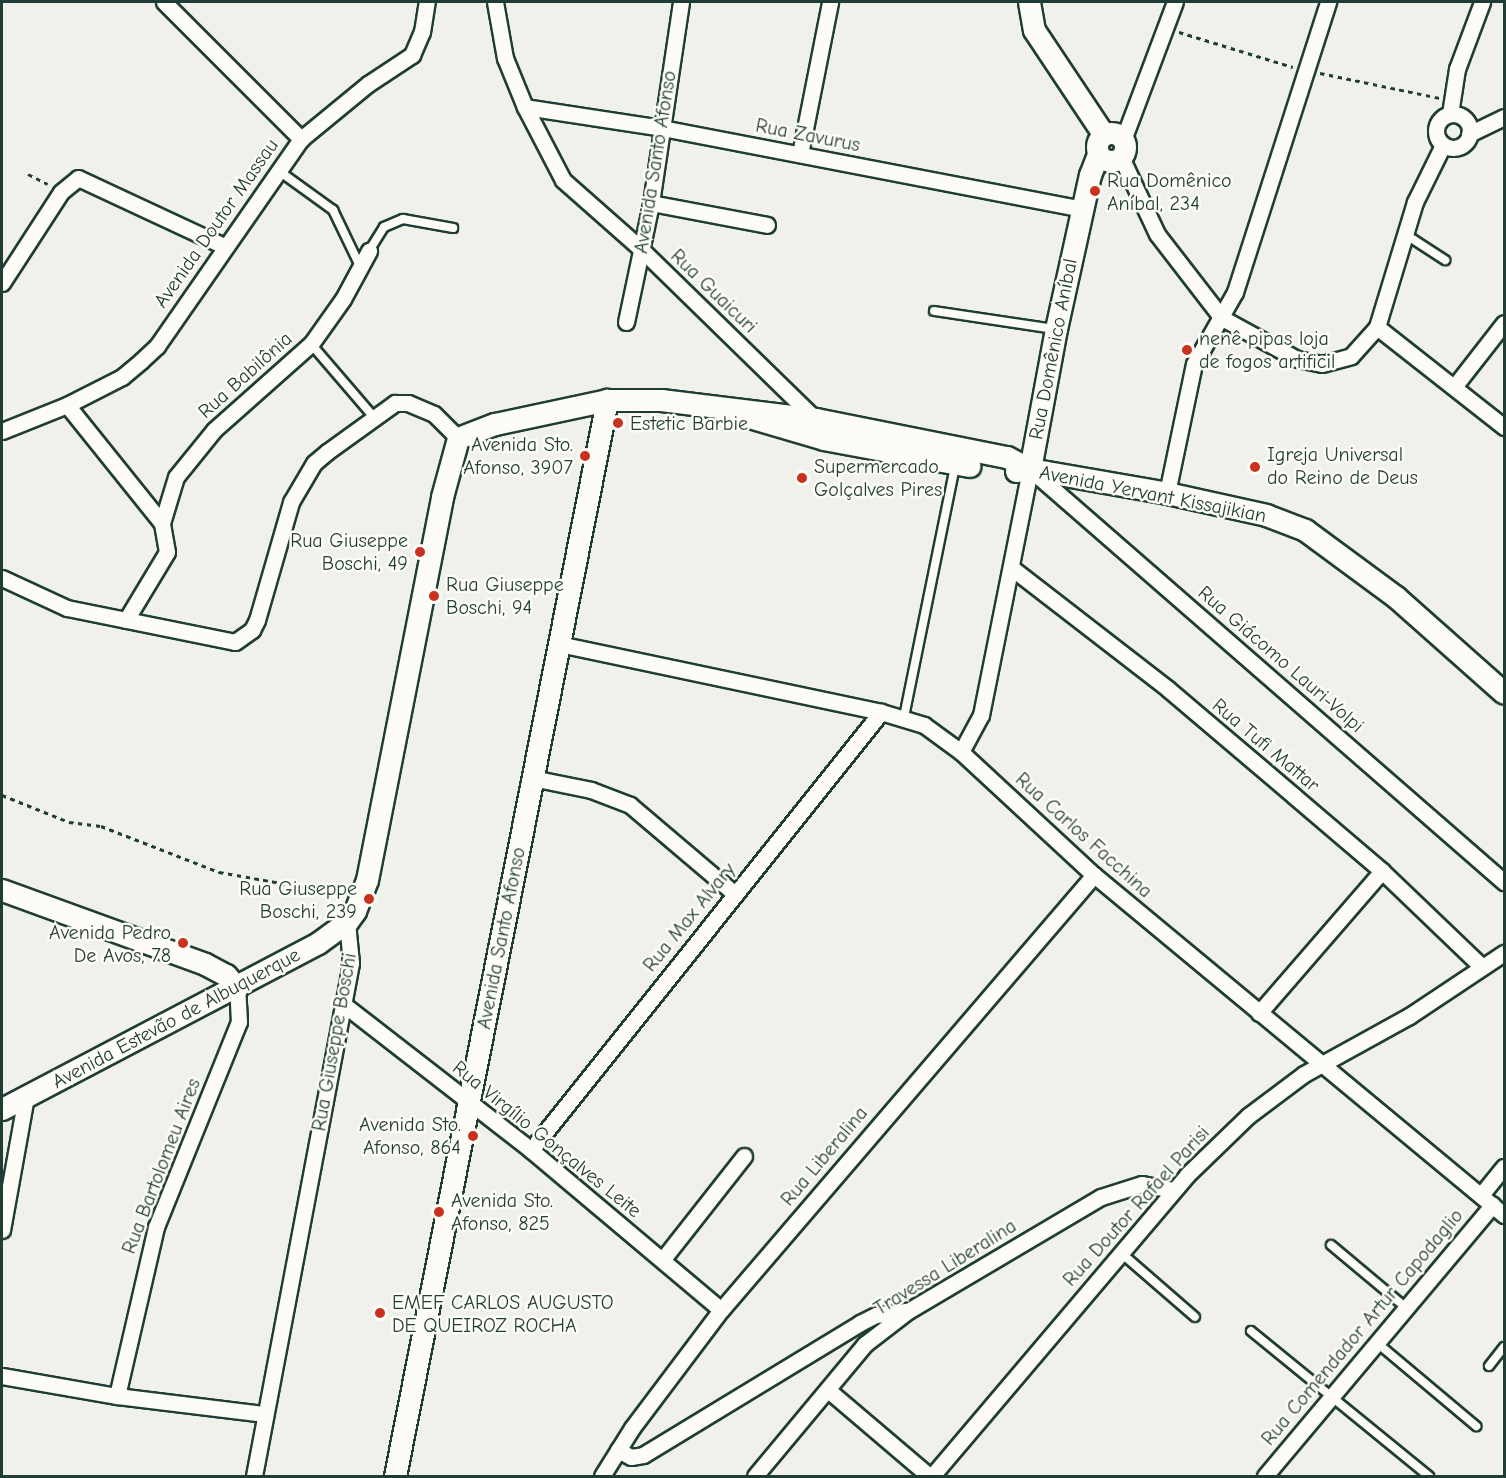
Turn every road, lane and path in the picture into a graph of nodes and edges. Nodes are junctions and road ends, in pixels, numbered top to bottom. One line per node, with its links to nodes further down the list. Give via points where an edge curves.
1 (164, 2): 15 (street)
2 (427, 2): 15 (street, Avenida Doutor Massau, via 412,55 368,84)
3 (495, 2): 10 (street, Rua Guaicuri, via 501,45)
4 (681, 2): 13 (street, Avenida Santo Afonso)
5 (830, 2): 18 (street)
6 (1029, 2): 17 (main road, via 1034,30)
7 (1175, 2): 17 (street)
8 (1328, 2): 34 (street, via 1243,270)
9 (1482, 2): 11 (street, via 1457,69)
10 (525, 107): 13 (street, Rua Zavurus); 28 (street, Rua Guaicuri, via 563,180)
11 (1450, 114): 14 (street, via 1467,122); 16 (street, via 1437,127)
12 (1504, 117): 14 (street)
13 (662, 128): 18 (street, Rua Zavurus); 22 (street, Avenida Santo Afonso)
14 (1469, 134): 16 (street, via 1462,145)
15 (301, 139): 19 (street, Avenida Doutor Massau)
16 (1443, 145): 26 (street, via 1425,178)
17 (1111, 147): 23 (main road, Rua Domênico Aníbal); 34 (street, via 1157,234)
18 (800, 154): 23 (street, Rua Zavurus)
19 (278, 170): 27 (street, Avenida Doutor Massau); 31 (lane, via 333,210)
20 (28, 174): 21 (path)
21 (61, 192): 27 (street, via 74,179 83,178); 32 (street)
22 (651, 203): 24 (street); 28 (street, Avenida Santo Afonso)
23 (1082, 209): 38 (main road, Rua Domênico Aníbal)
24 (767, 225)
25 (453, 228): 29 (lane, Rua Babilônia, via 415,219 393,222 384,227)
26 (1404, 233): 30 (lane); 37 (street)
27 (224, 246): 42 (street, Avenida Doutor Massau, via 157,345 141,362 123,377)
28 (642, 250): 35 (street, Avenida Santo Afonso); 45 (street, Rua Guaicuri)
29 (369, 251): 31 (street, Rua Babilônia)
30 (1445, 260)
31 (360, 266): 39 (street, Rua Babilônia)
32 (2, 283)
33 (934, 311): 38 (lane)
34 (1222, 318): 37 (street, via 1297,359 1322,364 1351,356); 52 (street, via 1194,364)
35 (626, 322)
36 (1504, 323): 40 (street)
37 (1377, 327): 40 (street)
38 (1056, 329): 51 (main road, Rua Domênico Aníbal)
39 (311, 344): 44 (lane); 53 (street, Rua Babilônia, via 214,430 190,458 176,477)
40 (1454, 387): 46 (street)
41 (607, 400): 43 (main road, Avenida Yervant Kissajikian, via 661,400); 48 (main road, Avenida Yervant Kissajikian, via 495,424); 57 (main road, Avenida Santo Afonso)
42 (67, 405): 47 (street, Avenida Doutor Massau); 53 (street)
43 (725, 408): 45 (main road, Avenida Yervant Kissajikian); 49 (main road, Avenida Yervant Kissajikian, via 771,426)
44 (373, 416): 48 (street, via 395,403 408,403 434,414); 56 (street, via 327,452 306,476 291,502 257,620 243,639 224,641)
45 (816, 419): 49 (street); 51 (main road, Avenida Yervant Kissajikian, via 1007,457)
46 (1504, 427)
47 (2, 431)
48 (458, 438): 69 (main road, via 442,497)
49 (824, 439): 50 (main road, Avenida Yervant Kissajikian)
50 (956, 463): 51 (main road, Avenida Yervant Kissajikian, via 1006,472); 60 (lane)
51 (1030, 469): 52 (main road, Avenida Yervant Kissajikian); 54 (street, Rua Domênico Aníbal); 66 (street, Rua Giácomo Lauri-Volpi)
52 (1167, 493): 58 (main road, Avenida Yervant Kissajikian, via 1266,515 1305,530 1396,597)
53 (162, 522): 56 (street, Rua Babilônia, via 167,537 162,567)
54 (1013, 569): 61 (street, Rua Domênico Aníbal, via 981,715); 64 (street, Rua Tufi Mattar, via 1168,689)
55 (2, 578): 56 (street, via 67,608)
56 (126, 620)
57 (559, 644): 59 (street, Rua Carlos Facchina); 62 (main road, Avenida Santo Afonso)
58 (1504, 693)
59 (881, 712): 60 (street, Rua Carlos Facchina); 68 (street, Rua Max Alvary)
60 (904, 717): 61 (street, Rua Carlos Facchina, via 924,725)
61 (961, 752): 65 (street, Rua Carlos Facchina)
62 (532, 778): 68 (street, via 591,790 630,805); 78 (main road, Avenida Santo Afonso)
63 (2, 795): 69 (path, via 69,822 101,826 219,872)
64 (1382, 871): 72 (street, Rua Tufi Mattar); 75 (street)
65 (1094, 875): 75 (street, Rua Carlos Facchina); 91 (street, Rua Liberalina)
66 (1504, 882)
67 (2, 890): 73 (main road, via 205,964 226,975)
68 (735, 894): 80 (street, Rua Max Alvary)
69 (361, 897): 70 (main road)
70 (346, 922): 73 (main road, Avenida Estevão de Albuquerque); 74 (street, Rua Giuseppe Boschi, via 352,944)
71 (1504, 953): 72 (street, Rua Doutor Rafael Parisi)
72 (1481, 966): 76 (street, Rua Doutor Rafael Parisi, via 1409,1016)
73 (237, 988): 77 (main road, Avenida Estevão de Albuquerque); 100 (street, Rua Bartolomeu Aires, via 239,1022 156,1227)
74 (343, 1004): 78 (street, Rua Virgílio Gonçalves Leite); 102 (street, Rua Giuseppe Boschi)
75 (1259, 1012): 76 (street, Rua Carlos Facchina)
76 (1325, 1063): 83 (street, Rua Doutor Rafael Parisi, via 1283,1088 1248,1116); 84 (street, Rua Carlos Facchina)
77 (26, 1097): 79 (main road, Avenida Estevão de Albuquerque); 86 (street)
78 (470, 1103): 80 (street, Rua Virgílio Gonçalves Leite); 106 (main road, Avenida Santo Afonso)
79 (2, 1109)
80 (531, 1150): 89 (street, Rua Virgílio Gonçalves Leite)
81 (744, 1156): 89 (street)
82 (1504, 1167): 84 (street, Rua Comendador Artur Capodaglio)
83 (1173, 1190): 88 (street, Rua Doutor Rafael Parisi); 92 (street, Travessa Liberalina, via 1142,1184 1101,1197)
84 (1486, 1200): 85 (street, Rua Carlos Facchina); 90 (street, Rua Comendador Artur Capodaglio)
85 (1504, 1215)
86 (2, 1230)
87 (1331, 1245): 90 (lane)
88 (1120, 1252): 93 (lane); 109 (street, Rua Doutor Rafael Parisi)
89 (663, 1259): 91 (street, Rua Virgílio Gonçalves Leite)
90 (1404, 1306): 95 (street, Rua Comendador Artur Capodaglio)
91 (721, 1310): 104 (street, Rua Liberalina)
92 (908, 1311): 99 (street, Travessa Liberalina, via 865,1344); 104 (street, via 876,1315 860,1323 643,1455 631,1457)
93 (1195, 1317)
94 (1251, 1331): 101 (lane)
95 (1376, 1342): 101 (street, Rua Comendador Artur Capodaglio); 103 (lane)
96 (1504, 1347): 97 (lane)
97 (1489, 1366)
98 (2, 1376): 100 (street)
99 (828, 1390): 108 (street, Travessa Liberalina); 109 (street)
100 (117, 1396): 102 (street)
101 (1328, 1398): 110 (street, Rua Comendador Artur Capodaglio); 111 (lane)
102 (262, 1414): 105 (street, Rua Giuseppe Boschi)
103 (1476, 1426)
104 (618, 1450): 107 (street, Rua Liberalina)
105 (254, 1476)
106 (395, 1476)
107 (602, 1476)
108 (755, 1476)
109 (930, 1476)
110 (1265, 1476)
111 (1429, 1476)

